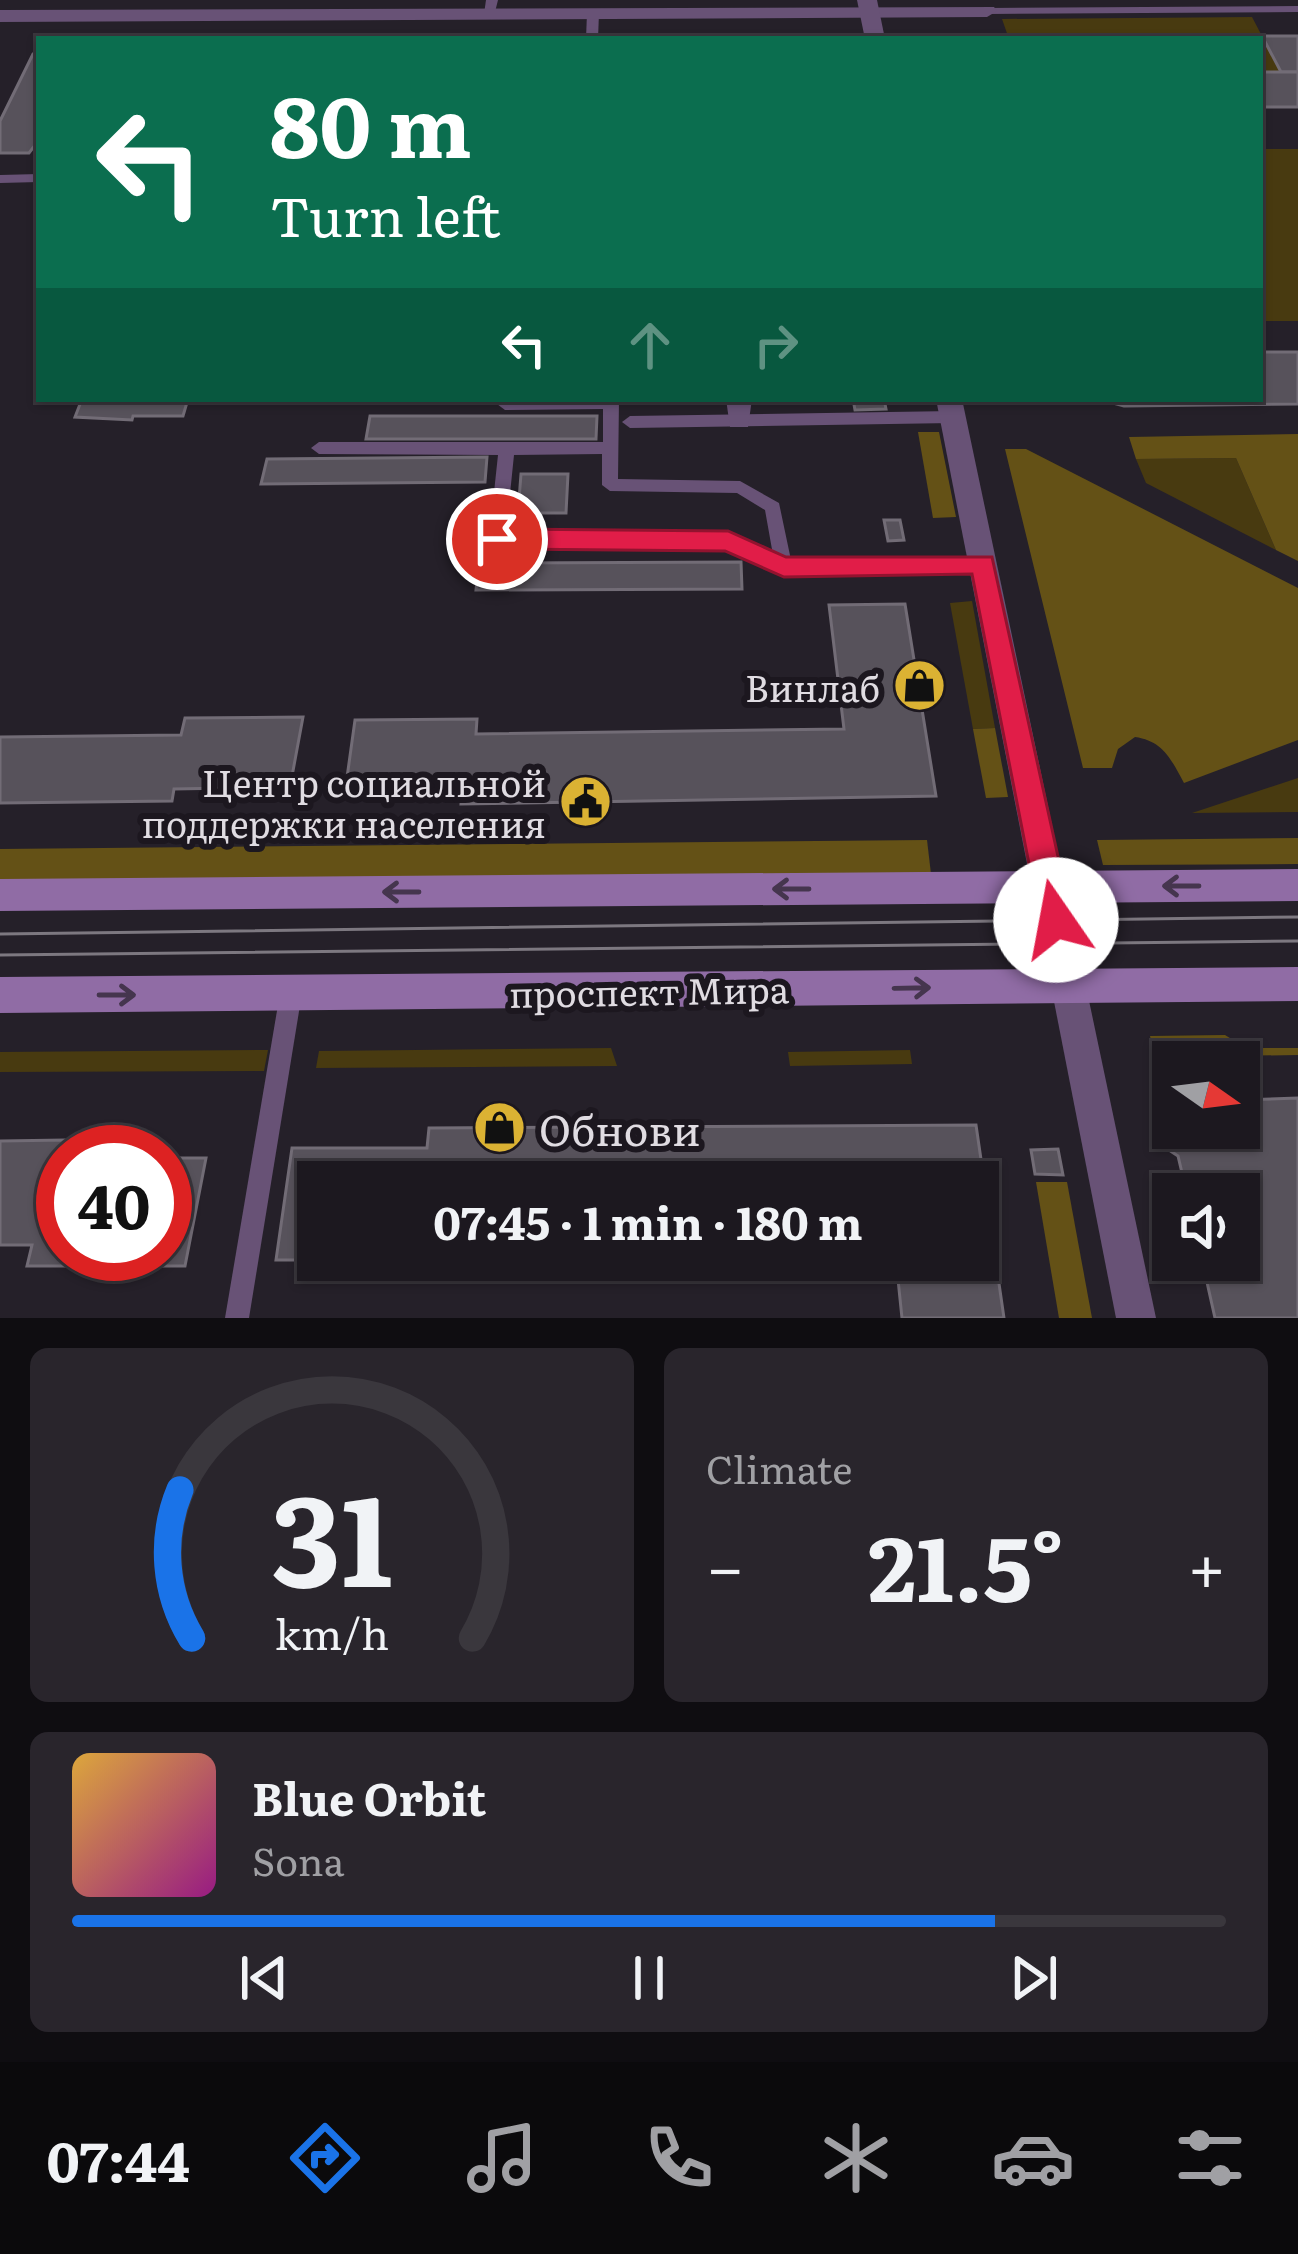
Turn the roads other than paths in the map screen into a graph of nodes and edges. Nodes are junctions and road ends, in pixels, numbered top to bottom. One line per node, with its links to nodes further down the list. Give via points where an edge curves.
1 (868, 6): 2 (street); 7 (street); 10 (street)
2 (913, 6): 6 (street)
3 (491, 7): 4 (street); 7 (street)
4 (139, 8): 8 (street)
5 (1298, 9): 6 (lane)
6 (987, 11)
7 (593, 13): 9 (lane)
8 (6, 16): 11 (street)
9 (592, 36)
10 (874, 36)
11 (0, 38)
12 (36, 178): 13 (lane)
13 (0, 179)
14 (576, 402): 16 (lane)
15 (611, 402): 22 (lane)
16 (505, 404)
17 (951, 408): 18 (lane); 23 (street)
18 (739, 410): 19 (lane)
19 (630, 422)
20 (319, 448): 21 (lane)
21 (507, 448): 22 (lane); 24 (lane, via 497,539 728,542)
22 (611, 448): 24 (lane, via 610,485 740,488 773,507)
23 (983, 564): 24 (lane); 26 (street)
24 (784, 567)
25 (1298, 885): 26 (main road, one-way to 26)
26 (1049, 887): 27 (main road, one-way to 27); 29 (street)
27 (0, 895)
28 (1298, 984): 29 (main road, проспект Мира)
29 (1070, 986): 30 (main road, проспект Мира, one-way to 29); 33 (street)
30 (291, 993): 31 (main road, проспект Мира, one-way to 30); 32 (lane)
31 (0, 995)
32 (237, 1318)
33 (1136, 1318)

